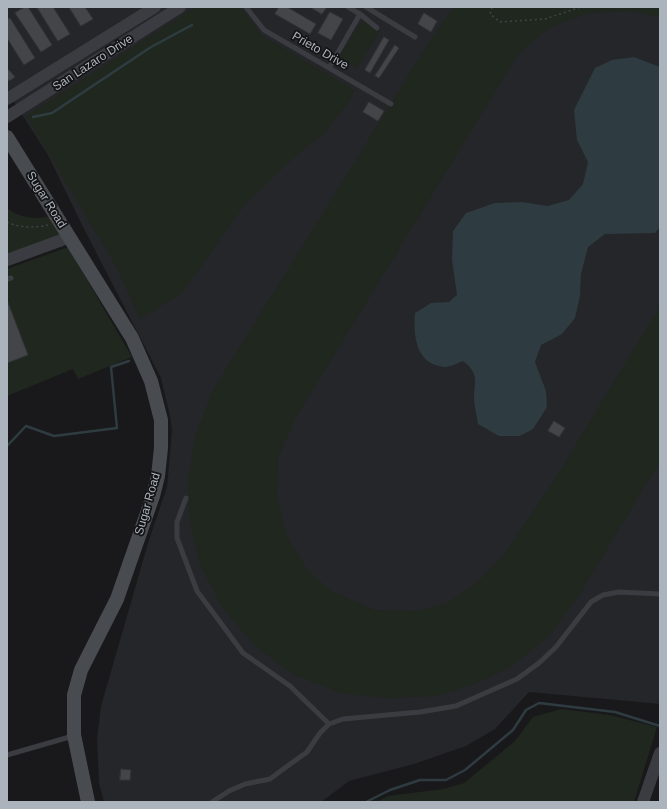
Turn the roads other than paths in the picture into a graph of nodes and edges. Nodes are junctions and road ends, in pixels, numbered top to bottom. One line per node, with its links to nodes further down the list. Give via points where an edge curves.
1 (154, 7): 10 (street, San Lazaro Drive)
2 (180, 7): 12 (street, San Lazaro Drive)
3 (246, 7): 9 (lane, Prieto Drive, via 264,30)
4 (348, 7): 6 (lane)
5 (366, 7): 8 (lane)
6 (360, 14): 7 (lane); 9 (lane)
7 (377, 28)
8 (415, 36)
9 (329, 68): 11 (lane, Prieto Drive)
10 (7, 100)
11 (391, 104)
12 (7, 118)
13 (7, 137): 14 (main road, Sugar Road)
14 (70, 237): 15 (street); 19 (main road, Sugar Road, via 132,338 150,381 160,414 162,434 158,476 153,496 117,599 81,670 74,695)
15 (7, 260)
16 (186, 498): 18 (lane, via 177,522 177,538 197,591 243,653 290,686)
17 (660, 594): 18 (lane, via 619,592 603,595 591,602 556,647 517,679 456,706 343,719)
18 (329, 724): 23 (lane, via 307,752 270,779 229,790)
19 (74, 736): 21 (lane); 22 (main road, Sugar Road)
20 (659, 754): 24 (street)
21 (7, 755)
22 (88, 802)
23 (212, 802)
24 (643, 802)

